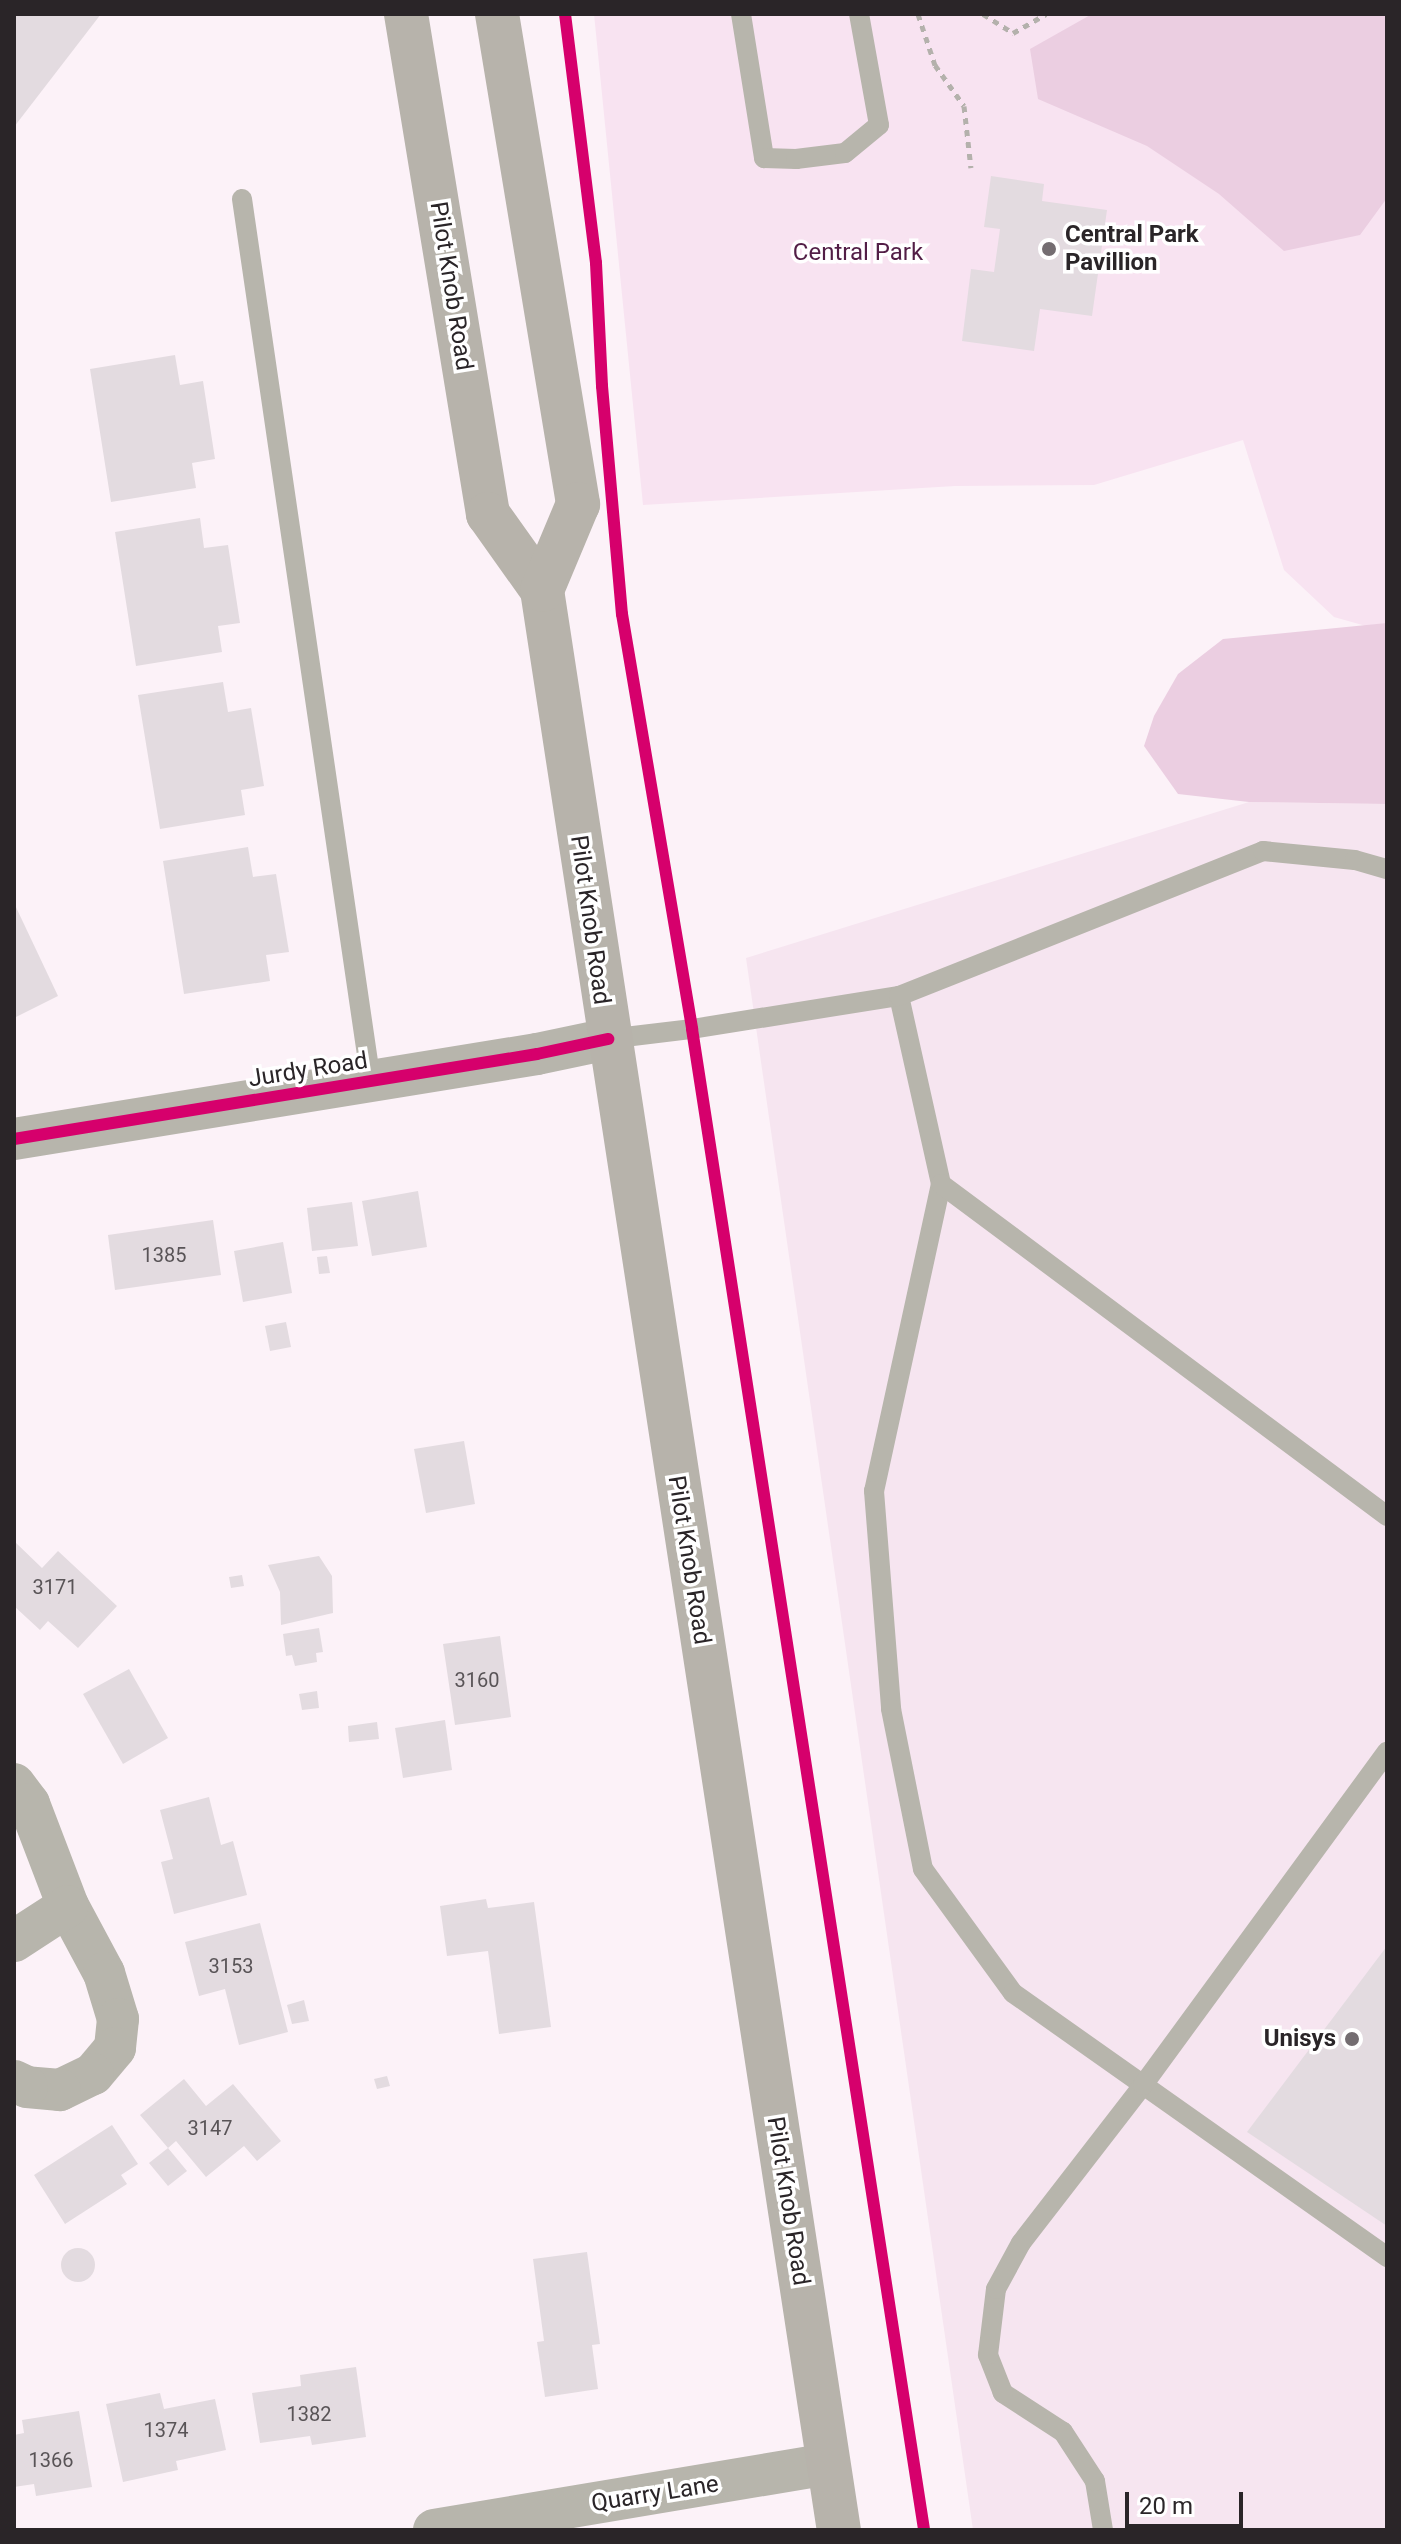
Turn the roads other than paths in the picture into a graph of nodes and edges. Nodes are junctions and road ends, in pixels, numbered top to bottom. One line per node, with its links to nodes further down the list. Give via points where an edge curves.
1 (406, 14): 6 (main road, Pilot Knob Road, via 488,514)
2 (497, 14): 6 (main road, via 578,504)
3 (741, 14): 4 (lane, via 764,158 796,159 845,153 879,125)
4 (859, 14)
5 (242, 199): 10 (lane)
6 (542, 590): 9 (main road, Pilot Knob Road)
7 (1387, 869): 8 (lane, via 1355,860 1263,851)
8 (899, 996): 9 (lane); 12 (lane)
9 (608, 1039): 10 (street, Jurdy Road); 21 (main road, Pilot Knob Road)
10 (371, 1082): 11 (street, Jurdy Road)
11 (14, 1139)
12 (941, 1184): 13 (lane); 19 (lane, via 874,1491 891,1709 923,1869 1013,1993)
13 (1387, 1516)
14 (1387, 1752): 19 (lane)
15 (14, 1784): 16 (street, via 29,1804)
16 (68, 1906): 17 (street); 18 (street, via 104,1973 118,2019 115,2048 93,2074 60,2090)
17 (14, 1941)
18 (14, 2081)
19 (1143, 2085): 20 (lane); 24 (lane, via 1021,2243 996,2289 988,2355 1003,2393 1063,2432 1095,2481)
20 (1387, 2257)
21 (829, 2464): 22 (street, Quarry Lane); 23 (main road, Pilot Knob Road)
22 (434, 2530)
23 (839, 2530)
24 (1103, 2530)

